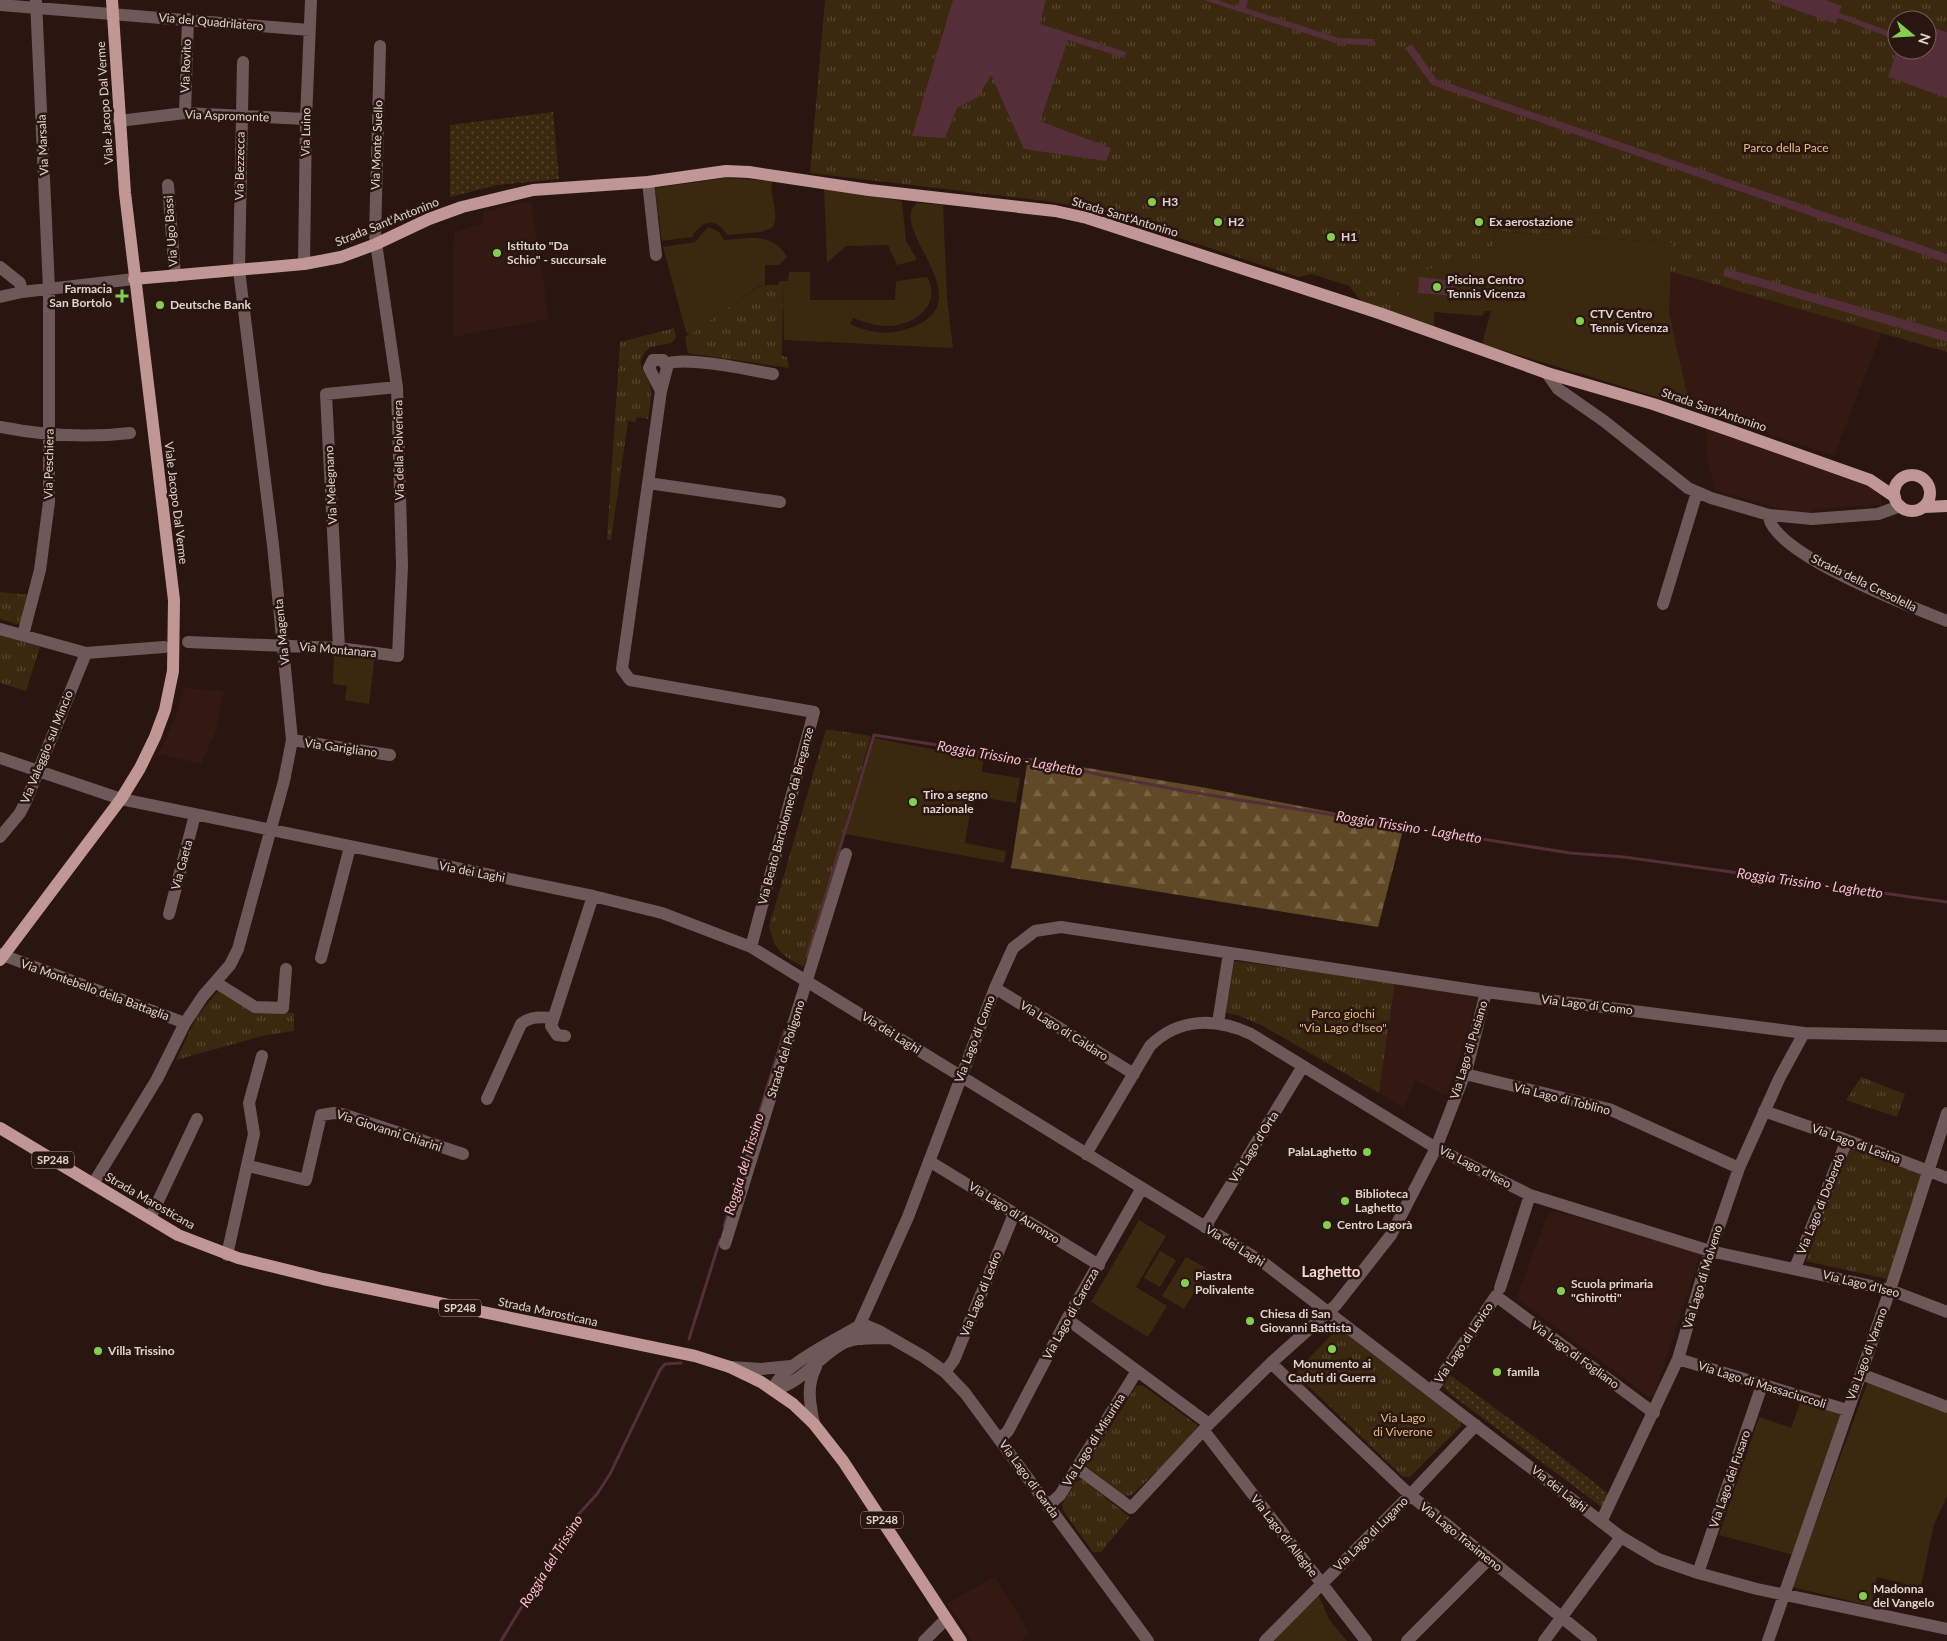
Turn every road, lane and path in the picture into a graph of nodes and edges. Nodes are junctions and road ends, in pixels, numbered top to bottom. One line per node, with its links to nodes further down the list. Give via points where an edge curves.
1 (112, 0): 5 (main road, Viale Jacopo Dal Verme)
2 (311, 0): 7 (street, Via Luino)
3 (36, 4): 4 (street, Via del Quadrilatero); 5 (street, Via del Quadrilatero); 23 (street, Via Marsala)
4 (0, 5)
5 (113, 15): 6 (street, Via del Quadrilatero); 13 (main road, Viale Jacopo Dal Verme)
6 (188, 20): 7 (street, Via del Quadrilatero); 10 (street, Via Rovito)
7 (309, 30): 12 (street, Via Luino)
8 (380, 46): 16 (street, Via Monte Suello)
9 (242, 62): 11 (street, Via Bezzecca)
10 (185, 113): 11 (street, Via Aspromonte); 13 (street, Via Aspromonte)
11 (240, 116): 12 (street, Via Aspromonte); 20 (street, Via Bezzecca)
12 (306, 119): 18 (street, Via Luino)
13 (119, 121): 22 (main road, Viale Jacopo Dal Verme)
14 (648, 182): 16 (main road, Strada Sant'Antonino, via 533,190 504,196 429,219); 17 (street); 27 (main road, Strada Sant'Antonino, via 726,171 749,172 1070,214 1240,266)
15 (168, 185): 21 (street, Via Ugo Bassi)
16 (376, 244): 18 (main road, Strada Sant'Antonino, via 341,257); 29 (street, Via della Polveriera)
17 (656, 255)
18 (304, 264): 20 (main road, Strada Sant'Antonino)
19 (0, 267): 24 (street, via 20,283)
20 (239, 270): 21 (main road, Strada Sant'Antonino); 50 (street, Via Magenta)
21 (175, 276): 22 (main road, Strada Sant'Antonino)
22 (134, 279): 23 (street); 59 (main road, Viale Jacopo Dal Verme, via 174,600 174,653 166,710 156,737)
23 (49, 289): 24 (street); 32 (street, Via Peschiera)
24 (22, 292): 25 (street)
25 (0, 298)
26 (666, 364): 28 (street, via 692,362); 30 (street, Via Beato Bartolomeo da Breganze); 30 (street, via 663,360 654,360 649,368)
27 (1546, 373): 35 (main road, Strada Sant'Antonino, via 1653,404); 38 (street, via 1558,389)
28 (773, 374)
29 (397, 387): 52 (street, Via Melegnano, via 326,394); 54 (street, Via della Polveriera, via 402,566)
30 (661, 391): 36 (street, Via Beato Bartolomeo da Breganze)
31 (0, 427): 32 (street)
32 (50, 433): 33 (street); 48 (street, Via Peschiera, via 48,502 41,560)
33 (130, 433)
34 (1903, 477): 35 (main road, Strada Sant'Antonino); 37 (main road, Strada Sant'Antonino, via 1921,477); 41 (main road, via 1895,486)
35 (1870, 480): 41 (main road, Strada Sant'Antonino)
36 (648, 483): 40 (street); 67 (street, Via Beato Bartolomeo da Breganze, via 622,669 630,680 814,712)
37 (1930, 486): 39 (main road, Strada Sant'Antonino); 43 (main road, via 1930,497)
38 (1696, 492): 44 (street); 45 (street)
39 (1947, 500)
40 (780, 502)
41 (1897, 502): 43 (main road, via 1909,511); 44 (street, via 1878,514 1812,519)
42 (1947, 506): 43 (main road)
43 (1924, 507)
44 (1769, 515): 46 (street, Strada della Cresolella, via 1772,528 1812,560)
45 (1663, 604)
46 (1947, 621)
47 (0, 629): 48 (street)
48 (23, 635): 53 (street)
49 (188, 642): 50 (street, Via Montanara)
50 (284, 646): 52 (street, Via Montanara); 55 (street, Via Magenta)
51 (164, 647): 53 (street)
52 (338, 648): 54 (street, Via Montanara)
53 (86, 653): 58 (street, Via Valeggio sul Mincio)
54 (398, 656)
55 (292, 740): 56 (street, Via Garigliano); 61 (street, Via Magenta)
56 (390, 755)
57 (0, 758): 58 (street, Via dei Laghi)
58 (38, 770): 59 (street, Via dei Laghi); 62 (street, Via Valeggio sul Mincio, via 20,812)
59 (121, 799): 60 (street, Via dei Laghi); 69 (main road, Viale Jacopo Dal Verme)
60 (195, 815): 61 (street, Via dei Laghi); 66 (street, Via Gaeta)
61 (270, 831): 63 (street, Via dei Laghi); 73 (street, Via Magenta, via 238,949 230,965)
62 (0, 837)
63 (350, 847): 65 (street, Via dei Laghi); 70 (street)
64 (846, 854): 72 (street, Strada del Poligono)
65 (594, 896): 67 (street, Via dei Laghi, via 662,913); 76 (street)
66 (168, 914)
67 (751, 947): 72 (street, Via dei Laghi)
68 (1229, 953): 74 (street, Via Lago di Como, via 1061,927 1035,931 1013,948); 75 (street, Via Lago di Como); 78 (street)
69 (1, 957): 77 (street, Via Montebello della Battaglia)
70 (321, 958)
71 (286, 969): 73 (street, via 283,1008 255,1007)
72 (807, 981): 86 (street, Via dei Laghi); 107 (street, Strada del Poligono)
73 (215, 982): 77 (street, Via Magenta)
74 (995, 988): 84 (street, Via Lago di Caldaro); 86 (street, Via Lago di Como)
75 (1486, 992): 79 (street, Via Lago di Como); 85 (street, Via Lago di Pusiano)
76 (553, 1018): 80 (street, via 550,1026 553,1031); 87 (street, via 533,1018 521,1024)
77 (185, 1022): 101 (street, Via Montebello della Battaglia, via 157,1079)
78 (1218, 1022): 83 (street, Via Lago d'Iseo, via 1251,1034); 84 (street, Via Lago d'Iseo, via 1190,1024 1162,1034 1150,1046)
79 (1804, 1033): 81 (street, Via Lago di Como); 88 (street, Via Lago di Molveno)
80 (565, 1036)
81 (1947, 1036)
82 (262, 1056): 97 (street, via 249,1103 255,1128)
83 (1303, 1066): 93 (street, Via Lago d'Iseo); 106 (street, Via Lago d'Orta)
84 (1134, 1074): 95 (street, Via Lago d'Iseo)
85 (1465, 1074): 93 (street, Via Lago di Pusiano); 98 (street, Via Lago di Toblino, via 1609,1109)
86 (961, 1077): 95 (street, Via dei Laghi); 96 (street, Via Lago di Como)
87 (487, 1099)
88 (1764, 1111): 92 (street, Via Lago di Lesina); 98 (street, Via Lago di Molveno)
89 (1947, 1113): 99 (street, Via Lago di Varano)
90 (197, 1119): 105 (street)
91 (0, 1128): 101 (main road, Strada Marosticana / SP248)
92 (1847, 1140): 99 (street, Via Lago di Lesina); 111 (street, Via Lago di Doberdò)
93 (1436, 1148): 103 (street, Via Lago d'Iseo); 114 (street, Via Lago di Pusiano, via 1391,1235)
94 (463, 1154): 97 (street, Via Giovanni Chiarini, via 342,1114 326,1113 321,1115 306,1180)
95 (1086, 1154): 102 (street, Via dei Laghi)
96 (929, 1161): 104 (street, Via Lago di Auronzo); 117 (street, Via Lago di Como, via 908,1217)
97 (248, 1166): 109 (street)
98 (1739, 1168): 108 (street, Via Lago di Molveno)
99 (1930, 1172): 100 (street, Via Lago di Lesina); 112 (street, Via Lago di Varano)
100 (1947, 1178)
101 (93, 1184): 105 (main road, Strada Marosticana / SP248)
102 (1142, 1188): 106 (street, Via dei Laghi); 110 (street, Via Lago di Carezza)
103 (1530, 1195): 108 (street, Via Lago d'Iseo); 113 (street, Via Lago di Levico)
104 (1014, 1214): 110 (street, Via Lago di Auronzo); 126 (street, Via Lago di Ledro, via 954,1360)
105 (150, 1218): 109 (main road, Strada Marosticana / SP248, via 178,1236)
106 (1204, 1227): 114 (street, Via dei Laghi, via 1264,1263)
107 (725, 1244)
108 (1710, 1251): 111 (street, Via Lago d'Iseo); 120 (street, Via Lago di Molveno)
109 (227, 1254): 124 (main road, Strada Marosticana / SP248, via 323,1279 695,1356)
110 (1098, 1265): 116 (street, Via Lago di Carezza)
111 (1795, 1268): 112 (street, Via Lago d'Iseo)
112 (1890, 1290): 115 (street, Via Lago d'Iseo); 127 (street, Via Lago di Varano)
113 (1498, 1292): 130 (street, Via Lago di Levico); 133 (street, Via Lago di Fogliano)
114 (1329, 1312): 121 (street); 130 (street, Via dei Laghi)
115 (1947, 1312)
116 (1067, 1319): 125 (street, Via Lago di Alleghe); 137 (street, Via Lago di Carezza, via 1008,1431)
117 (859, 1326): 118 (street, Via Lago di Garda, via 865,1325); 119 (street); 123 (street)
118 (890, 1338): 119 (street); 126 (street, Via Lago di Garda)
119 (862, 1339): 122 (street, via 840,1345)
120 (1678, 1359): 128 (street, Via Lago di Massaciuccoli); 133 (street, Via Lago di Molveno)
121 (1271, 1363): 136 (street); 139 (street, Via Lago Trasimeno)
122 (817, 1365): 129 (street, via 785,1387); 134 (street, via 810,1379 809,1397)
123 (791, 1366): 124 (street, via 762,1369); 129 (street, via 775,1381)
124 (730, 1367): 129 (main road, Strada Marosticana / SP248)
125 (1137, 1371): 136 (street, Via Lago di Alleghe); 138 (street, Via Lago di Misurina)
126 (945, 1372): 137 (street, Via Lago di Garda)
127 (1860, 1374): 131 (street); 132 (street, Via Lago di Varano)
128 (1762, 1385): 132 (street, Via Lago di Massaciuccoli); 144 (street, Via Lago del Fusaro)
129 (773, 1390): 134 (main road, Strada Marosticana / SP248)
130 (1432, 1390): 135 (street, Via dei Laghi)
131 (1947, 1407)
132 (1847, 1410): 146 (street, Via Lago di Varano)
133 (1654, 1413): 141 (street, Via Lago di Molveno)
134 (814, 1424): 147 (main road, Strada Marosticana / SP248, via 843,1461)
135 (1476, 1425): 139 (street, Via Lago di Lugano); 141 (street, Via dei Laghi)
136 (1206, 1427): 138 (street, via 1131,1508); 145 (street, Via Lago di Alleghe)
137 (1000, 1439): 140 (street, Via Lago di Garda)
138 (1076, 1467): 140 (street, Via Lago di Misurina, via 1060,1495)
139 (1410, 1496): 143 (street, Via Lago Trasimeno); 145 (street, Via Lago di Lugano)
140 (1048, 1506): 152 (street, Via Lago di Garda)
141 (1601, 1522): 142 (street, Via dei Laghi)
142 (1620, 1537): 144 (street, Via dei Laghi, via 1658,1559); 148 (street)
143 (1489, 1559): 148 (street, Via Lago Trasimeno); 155 (street)
144 (1698, 1574): 146 (street, Via dei Laghi)
145 (1321, 1584): 153 (street, Via Lago di Lugano); 154 (street, Via Lago di Alleghe)
146 (1786, 1594): 149 (street, Via dei Laghi); 158 (street, Via Lago di Varano)
147 (946, 1619): 150 (street); 151 (main road, Strada Marosticana / SP248)
148 (1562, 1619): 156 (street); 157 (street, Via Lago Trasimeno)
149 (1947, 1629)
150 (924, 1641)
151 (961, 1641)
152 (1148, 1641)
153 (1265, 1641)
154 (1366, 1641)
155 (1407, 1641)
156 (1544, 1641)
157 (1591, 1641)
158 (1768, 1641)

